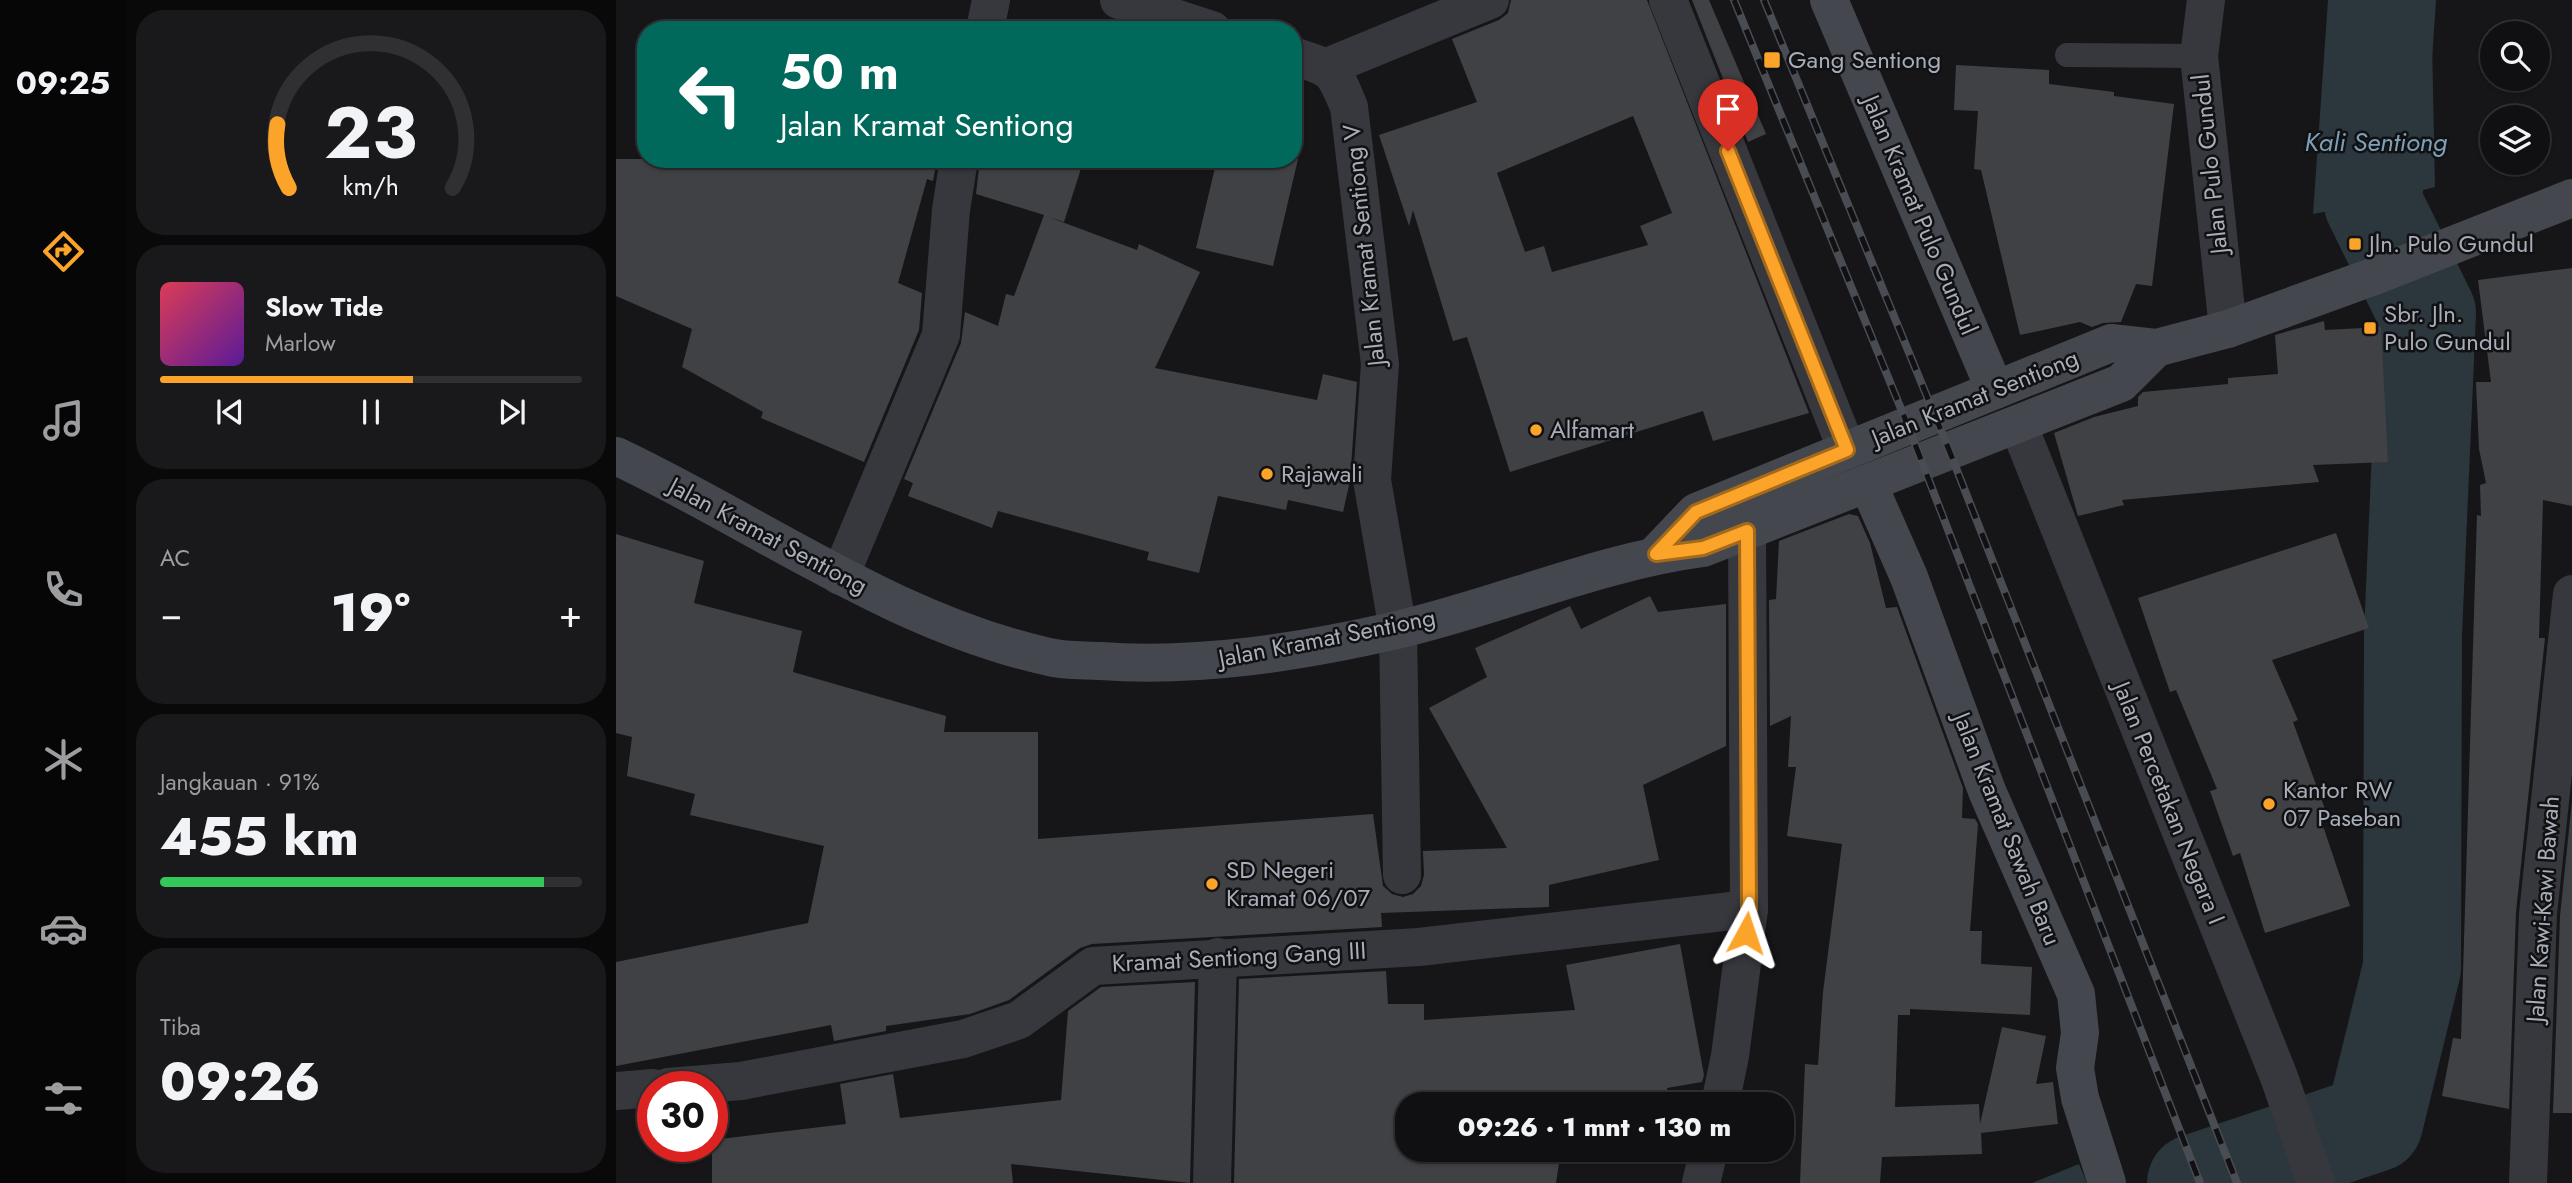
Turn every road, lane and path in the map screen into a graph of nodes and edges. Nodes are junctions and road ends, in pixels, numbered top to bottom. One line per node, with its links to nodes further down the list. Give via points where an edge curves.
1 (991, 0): 7 (street)
2 (1119, 0): 8 (street)
3 (1490, 0): 11 (street)
4 (1668, 0): 18 (street)
5 (1829, 0): 16 (street, Jalan Kramat Pulo Gundul)
6 (2206, 0): 10 (street, Jalan Pulo Gundul)
7 (987, 21)
8 (1184, 21)
9 (2067, 55): 10 (lane)
10 (2199, 55): 14 (street, Jalan Pulo Gundul)
11 (1310, 61): 25 (street, Jalan Kramat Sentiong V, via 1337,78 1349,107 1380,364 1372,480)
12 (958, 168): 23 (street, via 940,335)
13 (2572, 198): 14 (street, Jalan Kramat Sentiong)
14 (2228, 329): 15 (street, Jalan Kramat Sentiong)
15 (2155, 348): 16 (street, Jalan Kramat Sentiong, via 2111,343); 17 (street, Jalan Kramat Sentiong, via 2121,383)
16 (1995, 390): 18 (street, Jalan Kramat Sentiong)
17 (2018, 424): 20 (street, Jalan Kramat Sentiong); 37 (street, Jalan Percetakan Negara I, via 2279,1077)
18 (1847, 450): 22 (street, Jalan Kramat Sentiong, via 1696,512)
19 (616, 456): 23 (street, Jalan Kramat Sentiong)
20 (1868, 484): 21 (street, Jalan Kramat Sentiong); 34 (street, Jalan Kramat Sawah Baru, via 1909,577 1987,791 2076,995 2080,1033 2077,1078)
21 (1747, 531): 22 (street, Jalan Kramat Sentiong, via 1703,548); 27 (street)
22 (1656, 554): 25 (street, Jalan Kramat Sentiong)
23 (840, 576): 25 (street, Jalan Kramat Sentiong, via 968,635 1051,658 1135,663 1234,660)
24 (2572, 594): 38 (street, Jalan Kawi-Kawi Bawah, via 2538,914)
25 (1398, 630): 26 (street, Jalan Kramat Sentiong V)
26 (1402, 876)
27 (1749, 909): 28 (street, Kramat Sentiong Gang III, via 1419,947); 32 (street)
28 (1218, 957): 29 (street, Kramat Sentiong Gang III, via 1093,966 1019,1020 963,1039); 35 (street)
29 (728, 1082)
30 (637, 1089): 31 (street)
31 (616, 1091)
32 (1722, 1092)
33 (1706, 1162): 36 (street)
34 (2102, 1171)
35 (1212, 1183)
36 (1701, 1183)
37 (2316, 1183)
38 (2528, 1183)

